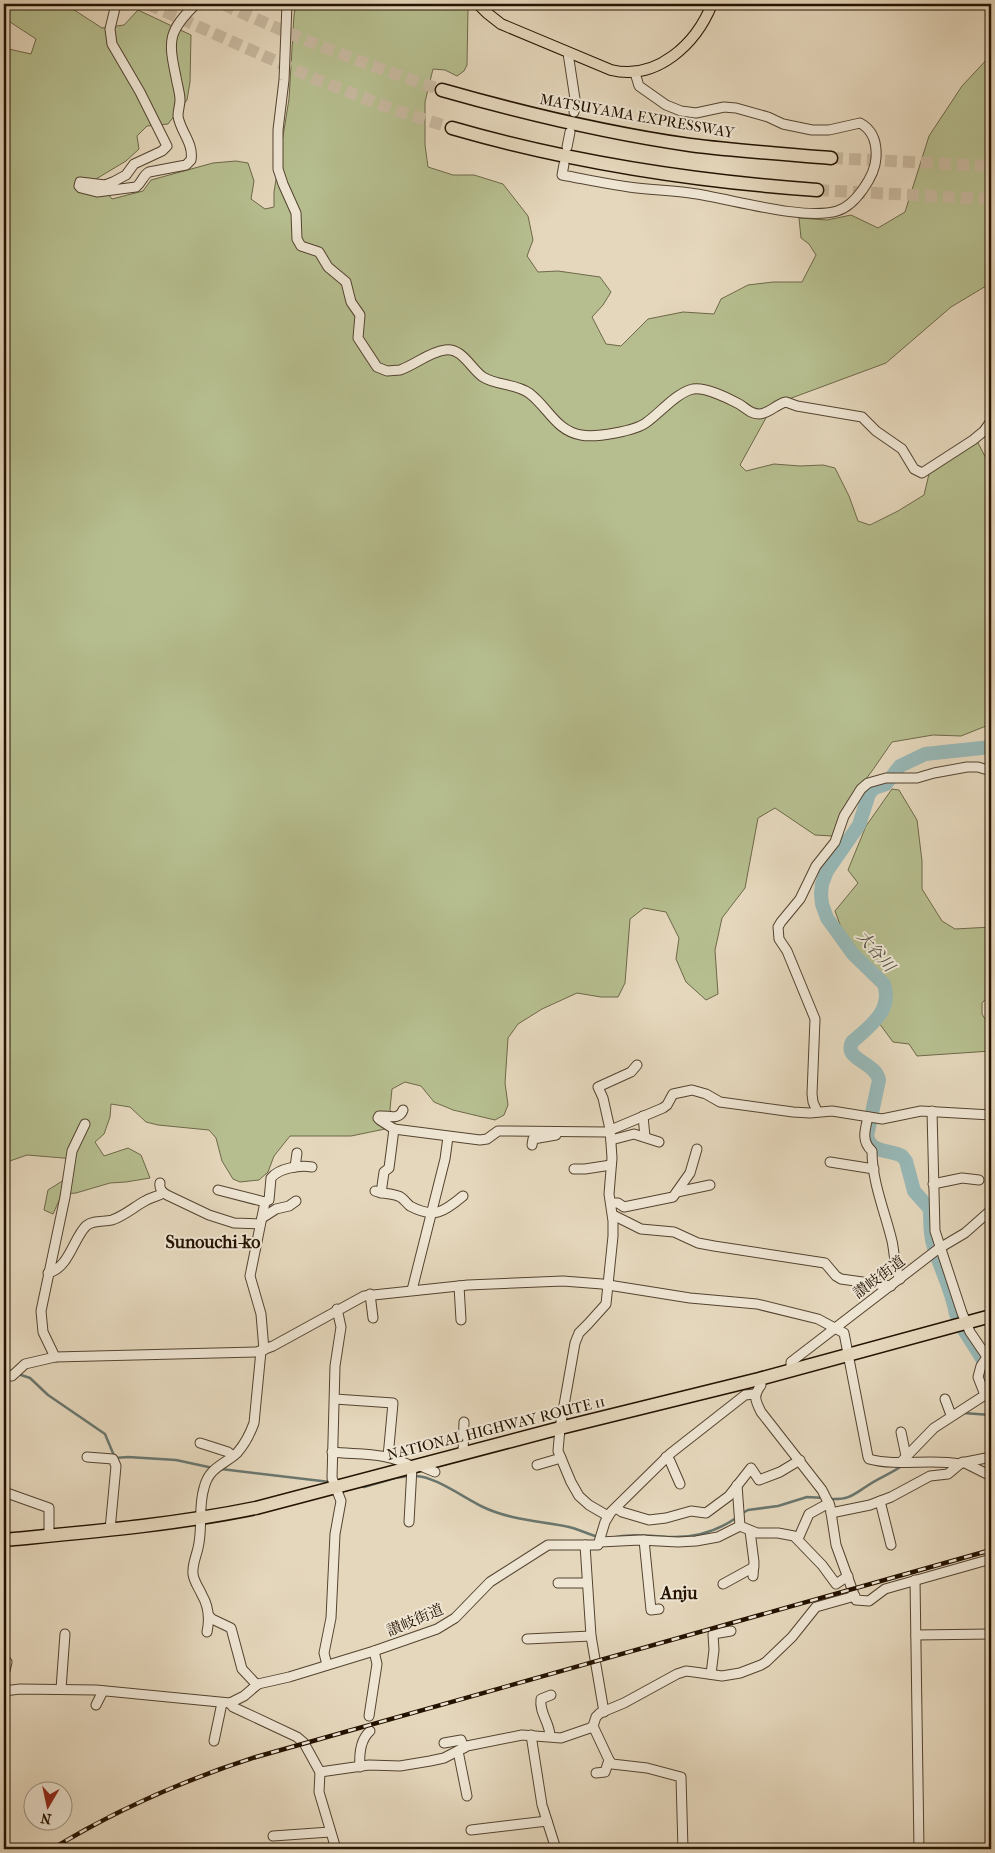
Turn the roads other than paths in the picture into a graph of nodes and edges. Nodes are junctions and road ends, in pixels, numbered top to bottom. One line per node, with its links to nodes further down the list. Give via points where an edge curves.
1 (116, 4): 2 (street, via 110,30 112,44 167,146 134,164 126,175 113,182 105,185 80,182 81,188 97,192 136,187 149,172 191,160 192,150 178,116 180,100 170,45 176,26)
2 (196, 4)
3 (287, 4): 16 (street, via 278,130 279,174 296,212 299,243 319,252 328,267 346,282 351,302 360,315 358,338 382,370 400,370 445,350 456,351 481,376 524,390 562,427 584,436 645,424 680,394 695,389 710,391 758,414 786,402 862,417 902,450 914,469 922,473 973,440)
4 (478, 4): 6 (main road, via 501,24)
5 (712, 4): 7 (main road, via 703,23 680,49 666,61)
6 (568, 53): 7 (main road, via 611,70); 9 (street)
7 (635, 73): 14 (street, via 639,86 666,105 681,111 696,114 724,107 736,108 812,130 860,123 868,127 874,137 876,164 872,176 850,204 840,210 804,213 689,192 630,187 562,175)
8 (442, 90): 13 (highway, MATSUYAMA EXPRESSWAY, via 533,114 671,141)
9 (574, 112)
10 (452, 128): 15 (highway, via 600,164 743,185)
11 (570, 132): 12 (street)
12 (567, 146)
13 (831, 158)
14 (564, 164)
15 (817, 190)
16 (991, 421)
17 (991, 771): 20 (street, via 968,767 917,778 886,778 868,783 844,816 832,847 816,866 800,899 778,927 779,939 815,1019 812,1094)
18 (637, 1065): 27 (street, via 631,1072 598,1087)
19 (403, 1110): 26 (street, via 396,1118 378,1118)
20 (817, 1111): 23 (street, via 793,1112 720,1102 692,1090 672,1094 667,1105); 24 (street)
21 (932, 1111): 22 (street); 24 (street, via 882,1119); 44 (street)
22 (991, 1115)
23 (643, 1116): 27 (street); 30 (street)
24 (868, 1117): 41 (street, via 864,1137 872,1151)
25 (85, 1124): 58 (street, via 72,1151)
26 (394, 1129): 29 (street); 54 (street, via 389,1168 384,1172 378,1192 399,1196 413,1207)
27 (610, 1130): 28 (street); 31 (street)
28 (559, 1132): 29 (street, via 498,1131 480,1140); 33 (street, via 534,1139)
29 (448, 1137): 54 (street)
30 (645, 1137): 31 (street, via 634,1134); 32 (street)
31 (611, 1140): 38 (street)
32 (659, 1142)
33 (532, 1145)
34 (697, 1149): 47 (street, via 690,1173)
35 (297, 1153): 39 (street)
36 (830, 1162): 41 (street)
37 (312, 1166): 39 (street)
38 (611, 1166): 40 (street); 52 (street)
39 (295, 1167): 51 (street, via 273,1175)
40 (574, 1169)
41 (874, 1169): 59 (street)
42 (979, 1180): 44 (street, via 962,1178)
43 (160, 1183): 48 (street)
44 (933, 1184): 57 (street)
45 (710, 1185): 47 (street)
46 (218, 1190): 51 (street)
47 (677, 1192): 52 (street, via 673,1198 624,1207)
48 (163, 1193): 56 (street, via 234,1223); 58 (street, via 117,1218 86,1227 59,1267)
49 (463, 1196): 54 (street, via 452,1206)
50 (296, 1200): 56 (street, via 289,1206 276,1209)
51 (266, 1202): 56 (street)
52 (611, 1203): 55 (street)
53 (991, 1210): 57 (street, 讃岐街道, via 965,1233)
54 (431, 1213): 63 (street)
55 (613, 1214): 60 (street); 62 (street, via 641,1229 674,1232 714,1246 825,1263 841,1279)
56 (261, 1221): 71 (street, via 250,1276 261,1314)
57 (937, 1250): 59 (street, 讃岐街道); 69 (street)
58 (48, 1273): 73 (street, via 41,1322)
59 (900, 1279): 62 (street, 讃岐街道)
60 (607, 1285): 61 (street, via 563,1280); 70 (street, via 757,1304 818,1319); 84 (street, via 606,1304 578,1333)
61 (459, 1286): 63 (street); 68 (street)
62 (891, 1286): 70 (street, 讃岐街道)
63 (412, 1290): 64 (street)
64 (370, 1294): 65 (street); 67 (street)
65 (338, 1309): 71 (street); 80 (street, via 341,1327 335,1366)
66 (991, 1316): 69 (highway, NATIONAL HIGHWAY ROUTE 11)
67 (373, 1318)
68 (461, 1320)
69 (966, 1322): 72 (highway, NATIONAL HIGHWAY ROUTE 11); 74 (street)
70 (833, 1329): 72 (street, via 844,1333); 76 (street, 讃岐街道, via 791,1362)
71 (262, 1351): 73 (street); 89 (street, via 254,1423 245,1443)
72 (848, 1355): 76 (highway, NATIONAL HIGHWAY ROUTE 11); 95 (street, via 868,1457 873,1460)
73 (55, 1357): 77 (street, via 25,1364 12,1376)
74 (987, 1357): 75 (street); 82 (street, via 978,1377 985,1395)
75 (991, 1368)
76 (791, 1370): 78 (highway, NATIONAL HIGHWAY ROUTE 11)
77 (4, 1376)
78 (759, 1379): 79 (street, via 761,1385); 84 (highway, NATIONAL HIGHWAY ROUTE 11)
79 (755, 1394): 92 (street, via 745,1395); 96 (street, via 761,1412)
80 (335, 1399): 87 (street); 91 (street, via 394,1403)
81 (946, 1399): 82 (street)
82 (951, 1415): 95 (street, via 925,1435)
83 (464, 1422): 88 (street)
84 (560, 1428): 88 (highway, NATIONAL HIGHWAY ROUTE 11); 94 (street, via 558,1445)
85 (900, 1432): 95 (street)
86 (200, 1443): 89 (street)
87 (332, 1452): 91 (street); 104 (street, via 332,1478)
88 (464, 1453): 98 (highway, NATIONAL HIGHWAY ROUTE 11)
89 (233, 1456): 111 (street, via 208,1477 201,1499)
90 (87, 1457): 114 (street, via 113,1459 116,1466)
91 (388, 1457): 98 (street)
92 (666, 1457): 102 (street); 108 (street)
93 (991, 1457): 97 (street)
94 (561, 1458): 99 (street); 110 (street, via 579,1496)
95 (903, 1459): 97 (street)
96 (800, 1460): 103 (street, via 759,1480 751,1468); 107 (street)
97 (961, 1463): 101 (street); 106 (street, via 948,1474 930,1476)
98 (415, 1466): 100 (street); 104 (highway, NATIONAL HIGHWAY ROUTE 11); 112 (street)
99 (537, 1466)
100 (434, 1472)
101 (991, 1476)
102 (680, 1484)
103 (737, 1485): 108 (street, via 706,1514 690,1511 649,1520); 113 (street)
104 (336, 1486): 111 (highway, NATIONAL HIGHWAY ROUTE 11, via 256,1508); 141 (street, via 341,1501 324,1653)
105 (4, 1492): 116 (street, via 50,1508)
106 (880, 1501): 109 (street); 122 (street)
107 (829, 1503): 109 (street); 117 (street, via 809,1514)
108 (616, 1508): 110 (street)
109 (831, 1513): 124 (street, via 836,1545)
110 (608, 1516): 120 (street)
111 (200, 1519): 114 (highway, NATIONAL HIGHWAY ROUTE 11); 131 (street, via 200,1538 192,1572)
112 (409, 1522)
113 (740, 1526): 115 (street); 119 (street, 讃岐街道, via 718,1537 678,1542)
114 (110, 1530): 116 (highway, NATIONAL HIGHWAY ROUTE 11)
115 (750, 1531): 117 (street, via 791,1534); 128 (street, via 753,1572)
116 (49, 1536): 118 (highway, NATIONAL HIGHWAY ROUTE 11)
117 (798, 1539): 124 (street, via 836,1584)
118 (4, 1540)
119 (644, 1540): 120 (street, 讃岐街道); 130 (street, via 651,1610)
120 (600, 1542): 121 (street, 讃岐街道, via 598,1545)
121 (584, 1545): 126 (street); 139 (street, 讃岐街道, via 552,1544 542,1547 490,1582 446,1624)
122 (890, 1545)
123 (991, 1559): 125 (street)
124 (848, 1576): 129 (street)
125 (915, 1580): 129 (street, via 885,1589 869,1601 856,1600); 136 (street)
126 (587, 1583): 127 (street); 137 (street)
127 (558, 1584)
128 (723, 1584)
129 (855, 1596): 142 (street, via 816,1607 766,1662 734,1675)
130 (659, 1609)
131 (209, 1616): 133 (street); 144 (street, via 231,1628 242,1668)
132 (731, 1631): 142 (street, via 713,1634)
133 (207, 1632)
134 (65, 1634): 145 (street)
135 (991, 1634): 136 (street)
136 (916, 1635): 172 (street)
137 (591, 1636): 138 (street); 151 (street)
138 (527, 1639)
139 (374, 1651): 141 (street, 讃岐街道); 152 (street, via 377,1664)
140 (7, 1662): 143 (street)
141 (327, 1666): 144 (street, 讃岐街道)
142 (711, 1674): 151 (street, via 677,1674)
143 (4, 1675)
144 (257, 1685): 149 (street, 讃岐街道, via 244,1696)
145 (61, 1690): 146 (street); 147 (street)
146 (4, 1691)
147 (102, 1691): 149 (street); 150 (street)
148 (552, 1695): 156 (street, via 541,1699 540,1703)
149 (226, 1703): 157 (street); 162 (street, via 300,1739)
150 (96, 1705)
151 (604, 1712): 153 (street, via 596,1717)
152 (369, 1716)
153 (593, 1726): 156 (street, via 561,1738); 160 (street)
154 (370, 1730): 161 (street, via 360,1751)
155 (531, 1735): 156 (street); 159 (street); 165 (street, via 540,1798)
156 (550, 1736)
157 (214, 1741)
158 (444, 1743): 159 (street, via 461,1740)
159 (461, 1749): 161 (street, via 430,1761); 164 (street)
160 (609, 1760): 163 (street, via 605,1772); 171 (street, via 612,1764 647,1768 681,1777)
161 (360, 1767): 162 (street)
162 (320, 1772): 167 (street, via 319,1792)
163 (596, 1773)
164 (466, 1796)
165 (547, 1821): 166 (street); 170 (street)
166 (471, 1830)
167 (330, 1832): 168 (street); 169 (street)
168 (273, 1836)
169 (336, 1849)
170 (556, 1849)
171 (683, 1849)
172 (919, 1849)

